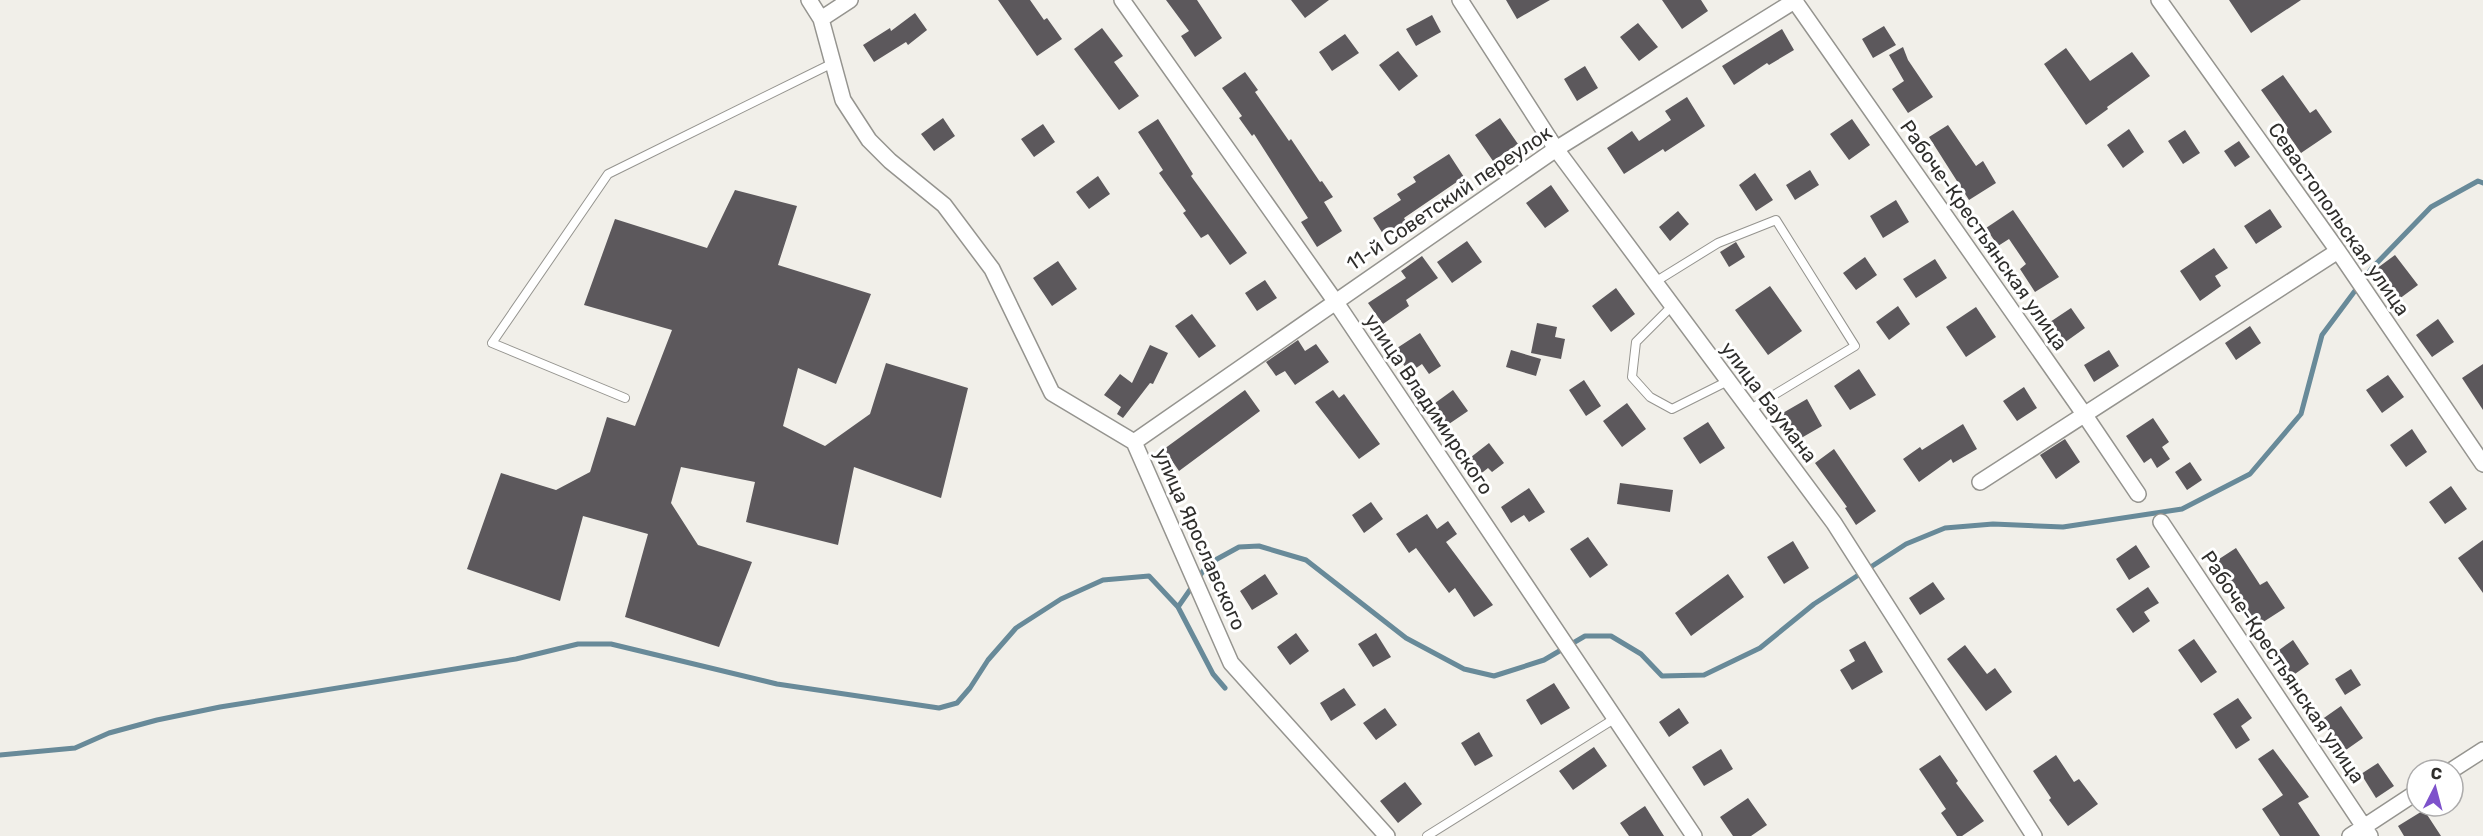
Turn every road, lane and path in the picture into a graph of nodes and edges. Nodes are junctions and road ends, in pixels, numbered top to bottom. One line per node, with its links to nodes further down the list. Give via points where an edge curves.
1 (809, 0): 7 (street, улица Ярославского)
2 (850, 0): 7 (street)
3 (1122, 0): 12 (street, улица Владимирского)
4 (1460, 0): 9 (street, улица Баумана)
5 (1795, 0): 9 (street, 11-й Советский переулок); 17 (street, Рабоче-Крестьянская улица)
6 (2159, 0): 10 (street, Севастопольская улица)
7 (821, 19): 8 (street, улица Ярославского)
8 (833, 63): 15 (lane, via 608,174 492,343); 18 (street, улица Ярославского, via 843,100 869,140 944,205 992,269 1053,393)
9 (1556, 149): 11 (street, улица Баумана); 12 (street, 11-й Советский переулок)
10 (2338, 251): 17 (street); 19 (street, Севастопольская улица)
11 (1655, 282): 13 (street, улица Баумана); 16 (lane, via 1718,243 1776,220 1855,346)
12 (1335, 301): 18 (street, 11-й Советский переулок); 23 (street, улица Владимирского)
13 (1672, 306): 14 (street, улица Баумана); 14 (lane, via 1636,342 1632,377 1650,397 1672,410)
14 (1728, 381): 16 (street, улица Баумана)
15 (625, 398)
16 (1749, 410): 31 (street, улица Баумана, via 1834,523)
17 (2084, 414): 20 (street); 21 (street, Рабоче-Крестьянская улица)
18 (1134, 442): 28 (street, улица Ярославского, via 1232,663)
19 (2483, 464)
20 (1980, 482)
21 (2138, 494)
22 (2161, 522): 27 (street, Рабоче-Крестьянская улица)
23 (1614, 719): 29 (lane); 30 (street, улица Владимирского)
24 (2483, 750): 25 (street)
25 (2465, 762)
26 (2405, 801): 27 (street)
27 (2367, 831): 32 (street)
28 (1387, 836)
29 (1427, 836)
30 (1694, 836)
31 (2034, 836)
32 (2350, 836)

